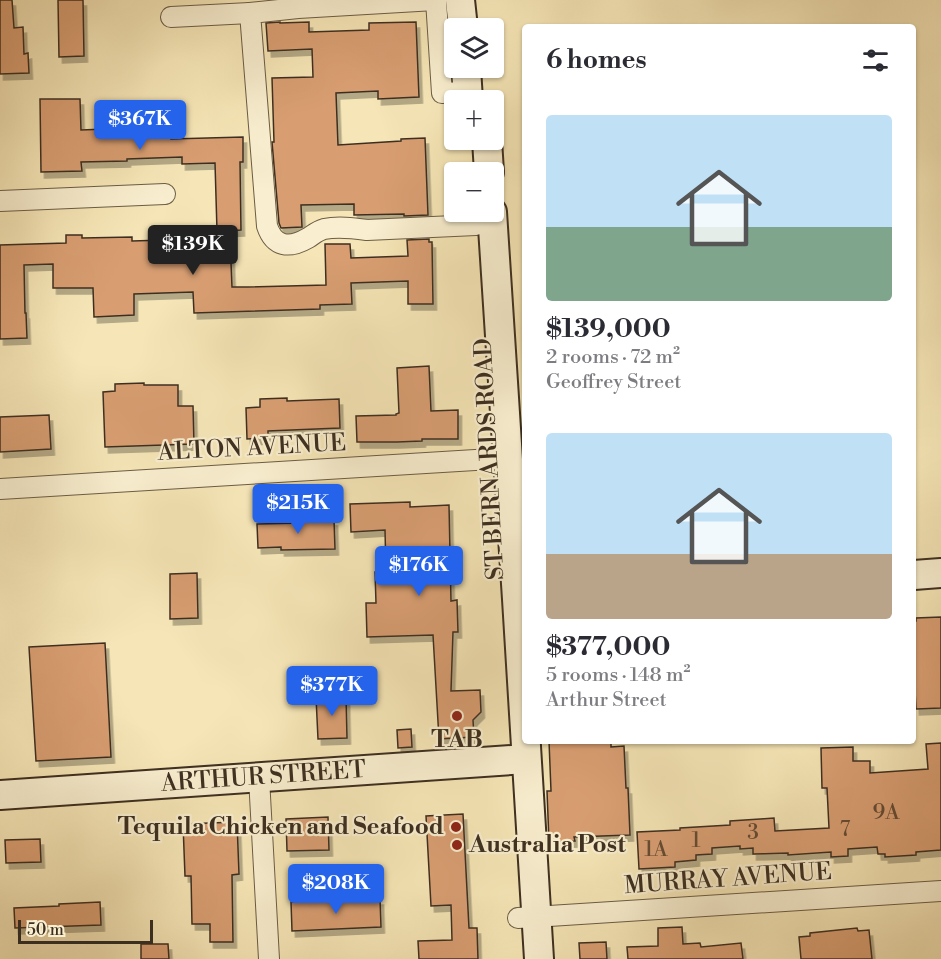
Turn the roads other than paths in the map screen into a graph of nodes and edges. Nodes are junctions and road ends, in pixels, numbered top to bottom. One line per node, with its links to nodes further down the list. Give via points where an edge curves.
1 (436, 0): 4 (street); 8 (street)
2 (460, 0): 6 (main road)
3 (478, 0): 7 (main road)
4 (250, 14): 5 (street); 11 (street, via 270,236 285,244 326,229 367,230)
5 (171, 17)
6 (462, 18)
7 (479, 18)
8 (444, 93)
9 (165, 194): 10 (street)
10 (0, 201)
11 (444, 221)
12 (481, 222): 13 (main road, ST BERNARDS ROAD)
13 (499, 459): 14 (street, ALTON AVENUE); 17 (main road, ST BERNARDS ROAD)
14 (0, 489)
15 (941, 573): 16 (main road)
16 (916, 575)
17 (514, 600): 18 (main road, ST BERNARDS ROAD)
18 (517, 760): 19 (main road, ARTHUR STREET); 22 (main road, ST BERNARDS ROAD)
19 (259, 778): 20 (main road, ARTHUR STREET); 23 (street)
20 (0, 795)
21 (941, 891): 22 (street, MURRAY AVENUE)
22 (527, 917): 24 (main road, ST BERNARDS ROAD); 25 (main road, ST BERNARDS ROAD)
23 (269, 959)
24 (520, 959)
25 (538, 959)

